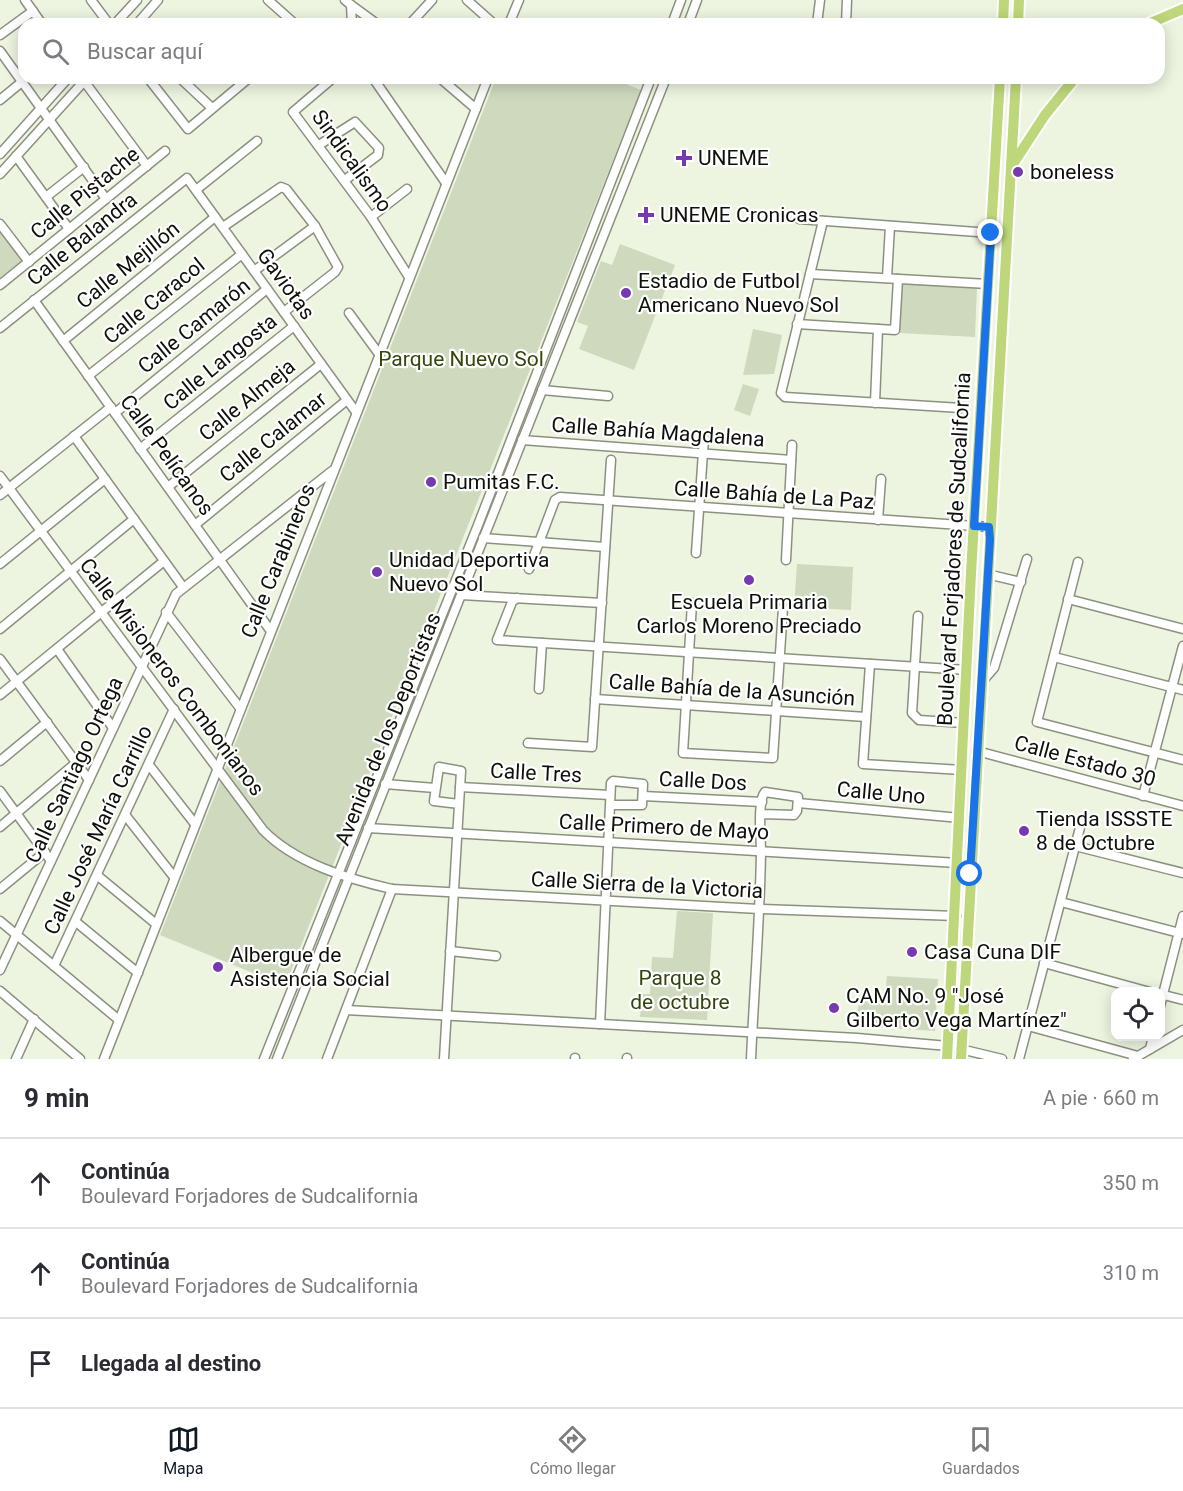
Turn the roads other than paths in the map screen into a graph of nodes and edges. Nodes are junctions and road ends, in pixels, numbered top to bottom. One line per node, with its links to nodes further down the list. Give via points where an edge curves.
1 (25, 0): 17 (street)
2 (91, 0): 21 (street)
3 (137, 0): 22 (street)
4 (158, 0): 23 (street)
5 (268, 0): 24 (street)
6 (432, 0): 27 (street)
7 (467, 0): 18 (street)
8 (519, 0): 29 (street)
9 (681, 0): 30 (street)
10 (697, 0): 31 (street)
11 (820, 0): 32 (street)
12 (847, 0): 33 (street)
13 (1004, 0): 34 (main road)
14 (1019, 0): 35 (main road)
15 (348, 2): 25 (street); 26 (street)
16 (1183, 9): 36 (main road)
17 (33, 11): 19 (street); 20 (street)
18 (485, 16): 28 (street)
19 (23, 18)
20 (38, 18)
21 (104, 18)
22 (120, 18)
23 (142, 18)
24 (288, 18)
25 (351, 18)
26 (369, 18)
27 (416, 18)
28 (487, 18)
29 (512, 18)
30 (675, 18)
31 (690, 18)
32 (818, 18)
33 (846, 18)
34 (1003, 18)
35 (1018, 18)
36 (1162, 18)
37 (18, 22): 38 (street)
38 (0, 35)
39 (0, 51): 40 (street)
40 (18, 74)
41 (19, 84): 62 (street)
42 (25, 84): 63 (street)
43 (63, 84): 63 (street)
44 (82, 84): 66 (street)
45 (89, 84): 72 (street)
46 (152, 84): 60 (street)
47 (157, 84): 60 (street)
48 (186, 84): 64 (street)
49 (242, 84): 64 (street)
50 (326, 84): 68 (street, Sindicalismo, via 293,110)
51 (377, 84): 78 (street)
52 (447, 84): 65 (street)
53 (486, 84): 65 (street, Calle Carabineros)
54 (649, 84): 83 (street, Avenida de los Deportistas)
55 (654, 84): 61 (street)
56 (664, 84): 61 (street, Avenida de los Deportistas)
57 (1000, 84): 94 (main road, Boulevard Forjadores de Sudcalifornia)
58 (1016, 84): 74 (main road, Boulevard Forjadores de Sudcalifornia)
59 (1070, 84): 74 (main road)
60 (154, 87): 64 (street, via 188,129)
61 (662, 89): 87 (street, Avenida de los Deportistas)
62 (0, 99)
63 (43, 107): 66 (street); 70 (street)
64 (212, 108)
65 (476, 109): 78 (street, Calle Carabineros)
66 (51, 118): 71 (street); 73 (street)
67 (257, 141): 80 (street)
68 (319, 146): 77 (street, Sindicalismo); 77 (street, via 355,122 379,148 378,155)
69 (165, 151): 72 (street, Calle Pistache)
70 (0, 154)
71 (16, 156): 75 (street); 81 (street)
72 (147, 165): 82 (street, Calle Pistache)
73 (84, 167): 81 (street); 82 (street)
74 (1011, 167): 96 (main road, Boulevard Forjadores de Sudcalifornia)
75 (0, 174)
76 (187, 178): 80 (street, Gaviotas); 107 (street, Calle Balandra)
77 (345, 180): 85 (street, Sindicalismo)
78 (446, 183): 101 (street, Calle Carabineros)
79 (407, 189): 85 (street)
80 (196, 190): 84 (street, Gaviotas)
81 (46, 197): 93 (street)
82 (106, 199): 93 (street, Calle Pistache)
83 (597, 215): 87 (street); 115 (street, Avenida de los Deportistas)
84 (215, 217): 92 (street, Gaviotas); 114 (street, Calle Mejillón)
85 (371, 217): 101 (street, Sindicalismo)
86 (799, 219): 88 (street)
87 (611, 220): 116 (street, Avenida de los Deportistas)
88 (823, 221): 91 (street); 100 (street)
89 (0, 224): 98 (street)
90 (315, 226): 92 (street, via 281,187); 99 (street); 108 (street, via 338,267)
91 (890, 226): 94 (street); 102 (street)
92 (223, 227): 97 (street, Gaviotas)
93 (69, 230): 98 (street, Calle Pistache)
94 (991, 233): 95 (main road, Boulevard Forjadores de Sudcalifornia)
95 (990, 249): 96 (main road); 104 (main road, Boulevard Forjadores de Sudcalifornia)
96 (1006, 250): 149 (main road, Boulevard Forjadores de Sudcalifornia)
97 (242, 254): 99 (street, Gaviotas); 119 (street, Calle Caracol)
98 (29, 262): 105 (street, Calle Pistache)
99 (254, 271): 106 (street, Gaviotas)
100 (810, 274): 102 (street); 110 (street)
101 (409, 277): 117 (street, Calle Carabineros)
102 (887, 278): 103 (street)
103 (898, 279): 104 (street); 113 (street, via 895,330)
104 (988, 284): 148 (main road, Boulevard Forjadores de Sudcalifornia)
105 (0, 285)
106 (267, 289): 108 (street, Gaviotas); 125 (street, Calle Camarón)
107 (34, 300): 112 (street, Calle Balandra); 114 (street, Calle Pelícanos)
108 (284, 312): 111 (street, Gaviotas)
109 (349, 313): 117 (street)
110 (797, 324): 113 (street); 123 (street, via 781,393 785,397)
111 (294, 326): 118 (street, Gaviotas); 131 (street, Calle Langosta)
112 (0, 328)
113 (878, 329): 123 (street)
114 (63, 341): 119 (street, Calle Pelícanos)
115 (549, 342): 116 (street); 172 (street, Avenida de los Deportistas)
116 (560, 346): 120 (street, Avenida de los Deportistas)
117 (379, 354): 126 (street, Calle Carabineros)
118 (321, 364): 122 (street, Gaviotas); 139 (street, Calle Almeja)
119 (88, 376): 125 (street, Calle Pelícanos)
120 (542, 390): 121 (street); 129 (street, Avenida de los Deportistas)
121 (608, 396)
122 (347, 400): 126 (street, Gaviotas); 147 (street, Calle Calamar)
123 (875, 403): 124 (street)
124 (961, 408)
125 (113, 410): 127 (street, Calle Camarón); 131 (street, Calle Pelícanos)
126 (356, 412): 135 (street, Calle Carabineros)
127 (74, 436): 137 (street); 140 (street, Calle Camarón)
128 (704, 438): 132 (street)
129 (522, 440): 132 (street, Calle Bahía Magdalena); 151 (street, Avenida de los Deportistas)
130 (792, 445): 134 (street)
131 (141, 449): 139 (street, Calle Pelícanos)
132 (703, 454): 134 (street, Calle Bahía Magdalena); 143 (street)
133 (611, 460): 142 (street)
134 (791, 460): 144 (street)
135 (334, 470): 158 (street); 179 (street, Calle Carabineros)
136 (0, 476): 140 (street, Calle Misioneros Combonianos)
137 (105, 479): 145 (street); 150 (street)
138 (881, 479): 146 (street)
139 (168, 487): 147 (street, Calle Pelícanos)
140 (9, 488): 141 (street, Calle Camarón); 150 (street, Calle Misioneros Combonianos)
141 (0, 495)
142 (608, 501): 143 (street, Calle Bahía de La Paz); 152 (street, Calle Bahía de La Paz, via 557,498); 153 (street)
143 (699, 507): 144 (street, Calle Bahía de La Paz); 154 (street)
144 (789, 514): 146 (street, Calle Bahía de La Paz); 156 (street)
145 (134, 519): 157 (street); 162 (street)
146 (878, 520): 148 (street, Calle Bahía de La Paz)
147 (195, 525): 158 (street, Calle Pelícanos)
148 (974, 526): 149 (street, Calle Bahía de La Paz); 191 (main road, Boulevard Forjadores de Sudcalifornia)
149 (989, 527): 163 (main road, Boulevard Forjadores de Sudcalifornia)
150 (41, 531): 160 (street); 162 (street, Calle Misioneros Combonianos)
151 (483, 538): 152 (street); 166 (street, Avenida de los Deportistas)
152 (539, 542): 153 (street); 161 (street)
153 (605, 547): 169 (street)
154 (696, 554)
155 (1027, 559): 164 (street)
156 (786, 560)
157 (164, 561): 165 (street); 174 (street)
158 (220, 561): 165 (street); 179 (street, Calle Pelícanos)
159 (1078, 562): 168 (street)
160 (0, 564)
161 (529, 569)
162 (71, 571): 174 (street, Calle Misioneros Combonianos); 177 (street)
163 (987, 574): 164 (street); 193 (main road, Boulevard Forjadores de Sudcalifornia)
164 (1021, 582): 193 (street, via 994,668)
165 (183, 587): 173 (street, Calle Santiago Ortega)
166 (461, 595): 167 (street); 175 (street, Avenida de los Deportistas)
167 (517, 598): 169 (street); 180 (street, via 498,640)
168 (1068, 599): 178 (street); 185 (street)
169 (602, 603): 182 (street)
170 (692, 603): 184 (street)
171 (783, 608): 186 (street)
172 (443, 611): 175 (street); 243 (street, Avenida de los Deportistas)
173 (166, 612): 190 (street, Calle Santiago Ortega); 200 (street)
174 (101, 613): 183 (street); 190 (street, Calle Misioneros Combonianos)
175 (453, 615): 217 (street, Avenida de los Deportistas)
176 (918, 616): 189 (street)
177 (0, 629)
178 (1183, 629)
179 (270, 630): 200 (street, Calle Carabineros)
180 (542, 643): 182 (street); 195 (street)
181 (1183, 646): 194 (street)
182 (599, 647): 184 (street); 198 (street)
183 (57, 648): 192 (street); 206 (street)
184 (689, 652): 186 (street); 199 (street)
185 (1054, 657): 194 (street); 209 (street, via 1037,722)
186 (780, 658): 188 (street); 202 (street)
187 (0, 659): 192 (street)
188 (870, 664): 189 (street); 203 (street)
189 (915, 666): 191 (street); 205 (street, via 912,713 919,720)
190 (142, 667): 201 (street, Calle Misioneros Combonianos); 206 (street, Calle Santiago Ortega)
191 (967, 670): 205 (main road, Boulevard Forjadores de Sudcalifornia)
192 (16, 681): 197 (street); 204 (street)
193 (981, 683): 208 (main road, Boulevard Forjadores de Sudcalifornia)
194 (1172, 687): 196 (street); 209 (street)
195 (538, 689)
196 (1183, 690)
197 (0, 694)
198 (595, 699): 199 (street, Calle Bahía de la Asunción); 207 (street, via 592,747)
199 (686, 705): 202 (street, Calle Bahía de la Asunción); 202 (street, via 683,753 773,758)
200 (240, 708): 214 (street, Calle Carabineros)
201 (174, 710): 213 (street, Calle José María Carrillo); 214 (street, Calle Misioneros Combonianos)
202 (776, 710): 203 (street, Calle Bahía de la Asunción)
203 (866, 717): 215 (street, via 862,764)
204 (47, 722): 211 (street); 212 (street)
205 (964, 723): 215 (main road, Boulevard Forjadores de Sudcalifornia)
206 (113, 728): 216 (street, Calle Santiago Ortega)
207 (528, 743)
208 (977, 751): 222 (street, Calle Estado 30); 285 (main road, Boulevard Forjadores de Sudcalifornia)
209 (1155, 753): 210 (street); 222 (street)
210 (1183, 759)
211 (0, 761)
212 (77, 762): 216 (street); 228 (street)
213 (149, 765): 230 (street, Calle José María Carrillo); 233 (street)
214 (217, 767): 233 (street, Calle Carabineros); 243 (street, Calle Misioneros Combonianos, via 274,841)
215 (962, 770): 231 (main road, Boulevard Forjadores de Sudcalifornia)
216 (89, 780): 241 (street, Calle Santiago Ortega)
217 (385, 784): 219 (street); 235 (street, Avenida de los Deportistas)
218 (460, 787): 219 (street, via 461,769 439,767); 223 (street, Calle Tres); 226 (street)
219 (435, 788): 226 (street, via 435,801)
220 (0, 791): 228 (street)
221 (643, 796): 223 (street, Calle Tres, via 641,806); 223 (street, via 643,783 613,781); 224 (street, Calle Dos)
222 (1143, 796): 227 (street, Calle Estado 30)
223 (610, 800): 237 (street)
224 (762, 802): 225 (street, Calle Uno, via 765,792 796,795); 229 (street)
225 (798, 803): 229 (street, via 795,815); 231 (street, Calle Uno)
226 (459, 804): 236 (street)
227 (1183, 806)
228 (16, 813): 234 (street); 240 (street)
229 (761, 814): 239 (street)
230 (126, 816): 245 (street, Calle José María Carrillo); 247 (street)
231 (960, 818): 242 (main road, Boulevard Forjadores de Sudcalifornia)
232 (1082, 820): 238 (street)
233 (195, 824): 247 (street, Calle Carabineros)
234 (0, 827)
235 (368, 828): 236 (street, Calle Primero de Mayo); 246 (street, Avenida de los Deportistas)
236 (458, 833): 237 (street, Calle Primero de Mayo); 250 (street)
237 (608, 842): 239 (street, Calle Primero de Mayo); 251 (street)
238 (1075, 846): 244 (street); 252 (street)
239 (761, 851): 242 (street, Calle Primero de Mayo); 253 (street)
240 (45, 852): 241 (street); 248 (street)
241 (51, 861): 260 (street, Calle Santiago Ortega)
242 (958, 862): 254 (main road, Boulevard Forjadores de Sudcalifornia)
243 (339, 872): 246 (street, Calle Sierra de la Victoria); 272 (street, Avenida de los Deportistas)
244 (1183, 873)
245 (98, 876): 257 (street, Calle José María Carrillo); 258 (street)
246 (348, 876): 249 (street, Calle Sierra de la Victoria); 273 (street, Avenida de los Deportistas)
247 (174, 878): 258 (street, Calle Carabineros)
248 (0, 889)
249 (392, 889): 250 (street, Calle Sierra de la Victoria); 274 (street)
250 (454, 892): 251 (street, Calle Sierra de la Victoria); 261 (street)
251 (606, 900): 253 (street, Calle Sierra de la Victoria); 278 (street)
252 (1061, 902): 259 (street); 263 (street)
253 (759, 909): 254 (street, Calle Sierra de la Victoria); 281 (street)
254 (956, 916): 283 (main road, Boulevard Forjadores de Sudcalifornia)
255 (1183, 916): 259 (street)
256 (0, 921): 260 (street)
257 (76, 922): 264 (street, Calle José María Carrillo); 266 (street)
258 (156, 924): 266 (street, Calle Carabineros)
259 (1181, 934): 268 (street)
260 (17, 935): 264 (street); 265 (street, Calle Santiago Ortega)
261 (450, 951): 262 (street); 275 (street)
262 (496, 956)
263 (1044, 963): 267 (street); 279 (street)
264 (54, 966): 277 (street)
265 (0, 970)
266 (138, 973): 277 (street, Calle Carabineros)
267 (1132, 987)
268 (1164, 987)
269 (0, 991): 276 (street)
270 (1165, 996): 271 (street)
271 (1183, 1000)
272 (286, 1006): 273 (street); 290 (street, Avenida de los Deportistas)
273 (296, 1010): 291 (street, Avenida de los Deportistas)
274 (346, 1010): 275 (street); 292 (street)
275 (447, 1016): 278 (street); 293 (street)
276 (34, 1019): 287 (street); 288 (street)
277 (119, 1020): 289 (street, Calle Carabineros)
278 (600, 1024): 281 (street)
279 (1028, 1026): 286 (street); 297 (street)
280 (1183, 1030): 284 (street)
281 (752, 1033): 283 (street); 294 (street)
282 (1152, 1041): 284 (street)
283 (948, 1046): 285 (street); 295 (main road, Boulevard Forjadores de Sudcalifornia)
284 (1150, 1049): 286 (street)
285 (961, 1054): 296 (street)
286 (1135, 1057)
287 (16, 1059)
288 (80, 1059)
289 (104, 1059)
290 (264, 1059)
291 (277, 1059)
292 (327, 1059)
293 (444, 1059)
294 (751, 1059)
295 (947, 1059)
296 (1002, 1059)
297 (1019, 1059)

